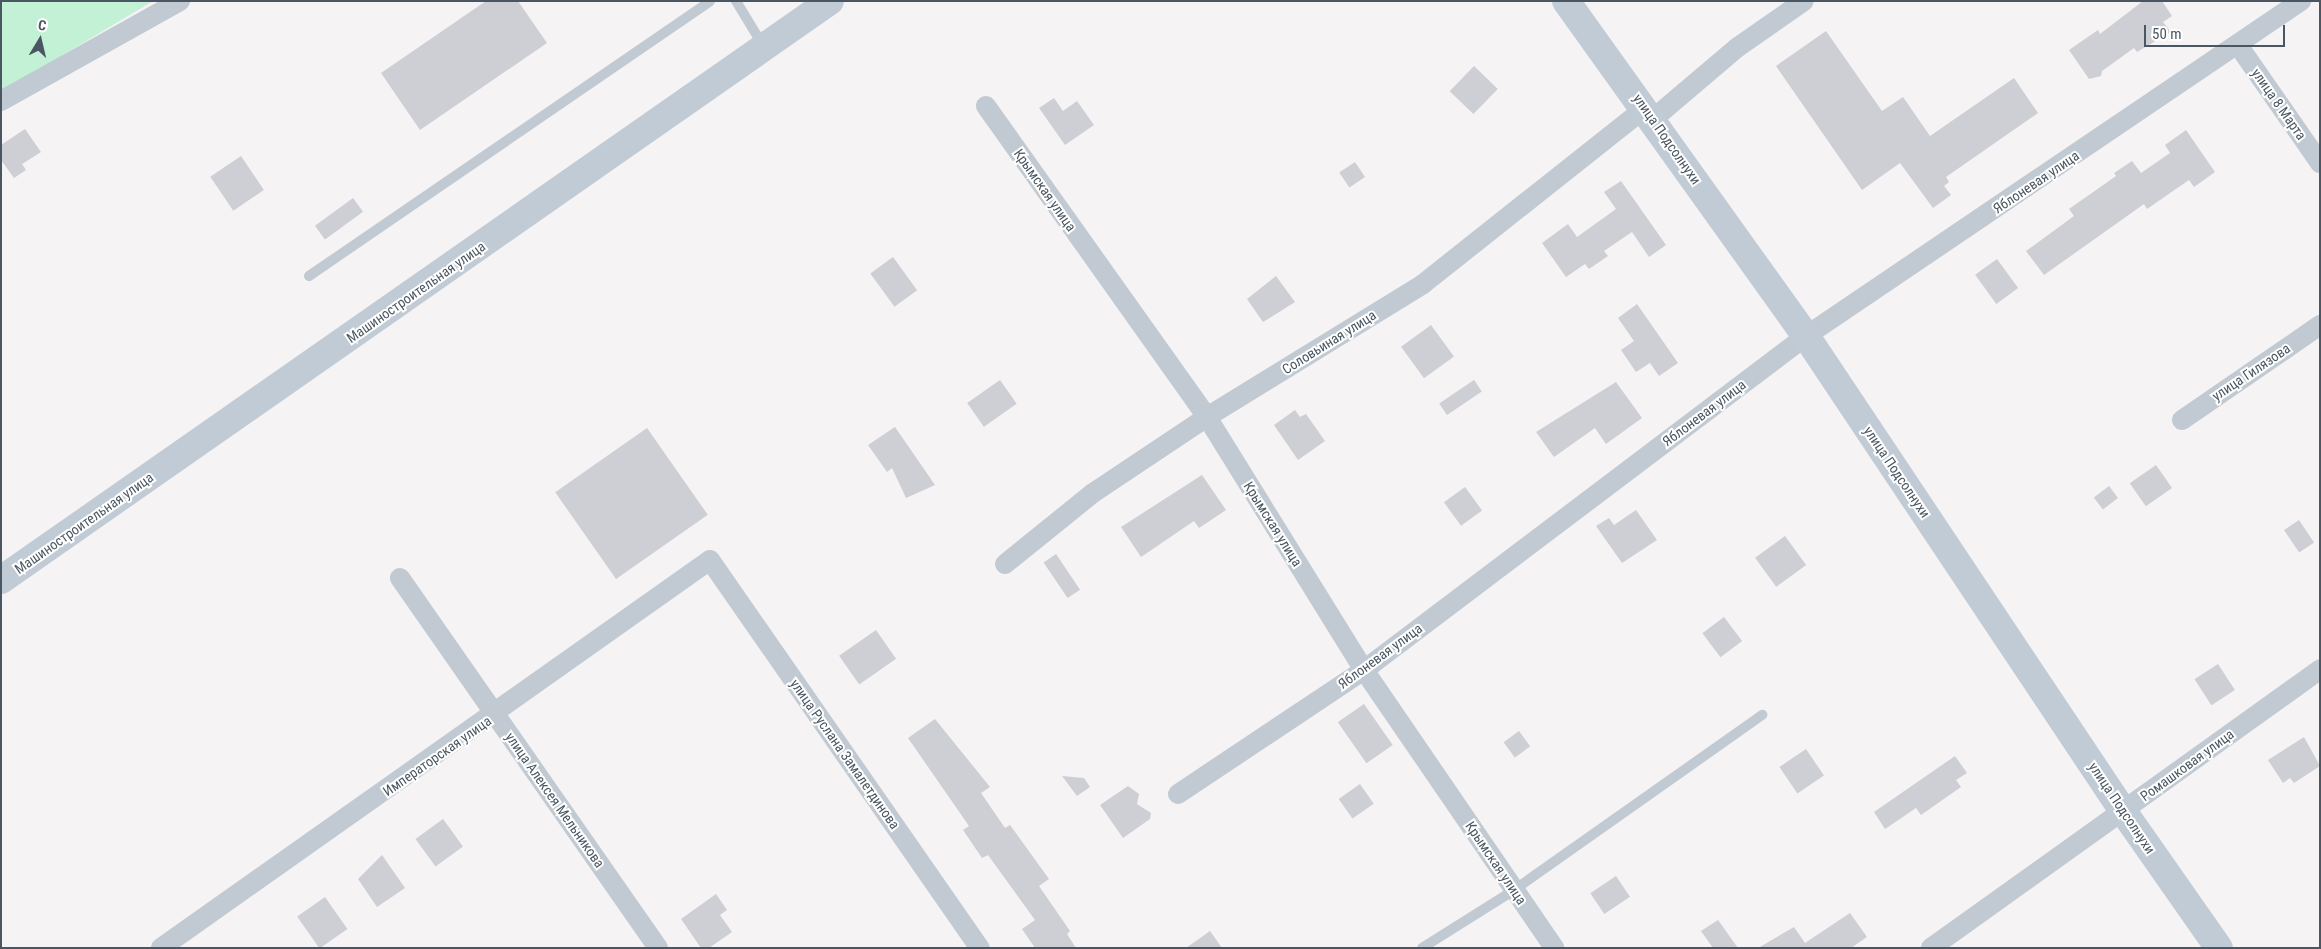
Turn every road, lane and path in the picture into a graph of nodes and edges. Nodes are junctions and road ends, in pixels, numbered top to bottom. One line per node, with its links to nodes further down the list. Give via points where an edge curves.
1 (180, 1): 10 (street)
2 (710, 1): 14 (lane)
3 (736, 1): 9 (lane)
4 (830, 1): 9 (street, Машиностроительная улица)
5 (1566, 1): 12 (street, улица Подсолнухи)
6 (1804, 1): 12 (street, Соловьиная улица)
7 (2301, 1): 8 (street, Яблоневая улица)
8 (2238, 45): 13 (street, улица 8 Марта); 16 (street, Яблоневая улица)
9 (765, 48): 22 (street, Машиностроительная улица)
10 (1, 101)
11 (986, 106): 17 (street, Крымская улица)
12 (1649, 114): 16 (street, улица Подсолнухи); 17 (street, Соловьиная улица, via 1422,284)
13 (2320, 163)
14 (309, 276)
15 (2320, 325): 18 (street, улица Гилязова)
16 (1806, 336): 24 (street, Яблоневая улица); 28 (street, улица Подсолнухи)
17 (1206, 417): 20 (street, Соловьиная улица, via 1093,493); 24 (street, Крымская улица)
18 (2182, 420)
19 (710, 560): 25 (street, Императорская улица); 32 (street, улица Руслана Замалетдинова)
20 (1005, 564)
21 (400, 578): 25 (street, улица Алексея Мельникова)
22 (1, 580)
23 (2320, 669): 28 (street, Ромашковая улица)
24 (1364, 670): 27 (street, Яблоневая улица); 29 (street, Крымская улица)
25 (496, 715): 30 (street, улица Алексея Мельникова); 31 (street, Императорская улица)
26 (1762, 715): 29 (lane)
27 (1178, 794)
28 (2123, 811): 35 (street, Ромашковая улица); 36 (street, улица Подсолнухи)
29 (1514, 890): 33 (lane); 34 (street, Крымская улица)
30 (649, 945)
31 (161, 948)
32 (980, 948)
33 (1422, 948)
34 (1554, 948)
35 (1931, 948)
36 (2219, 948)

